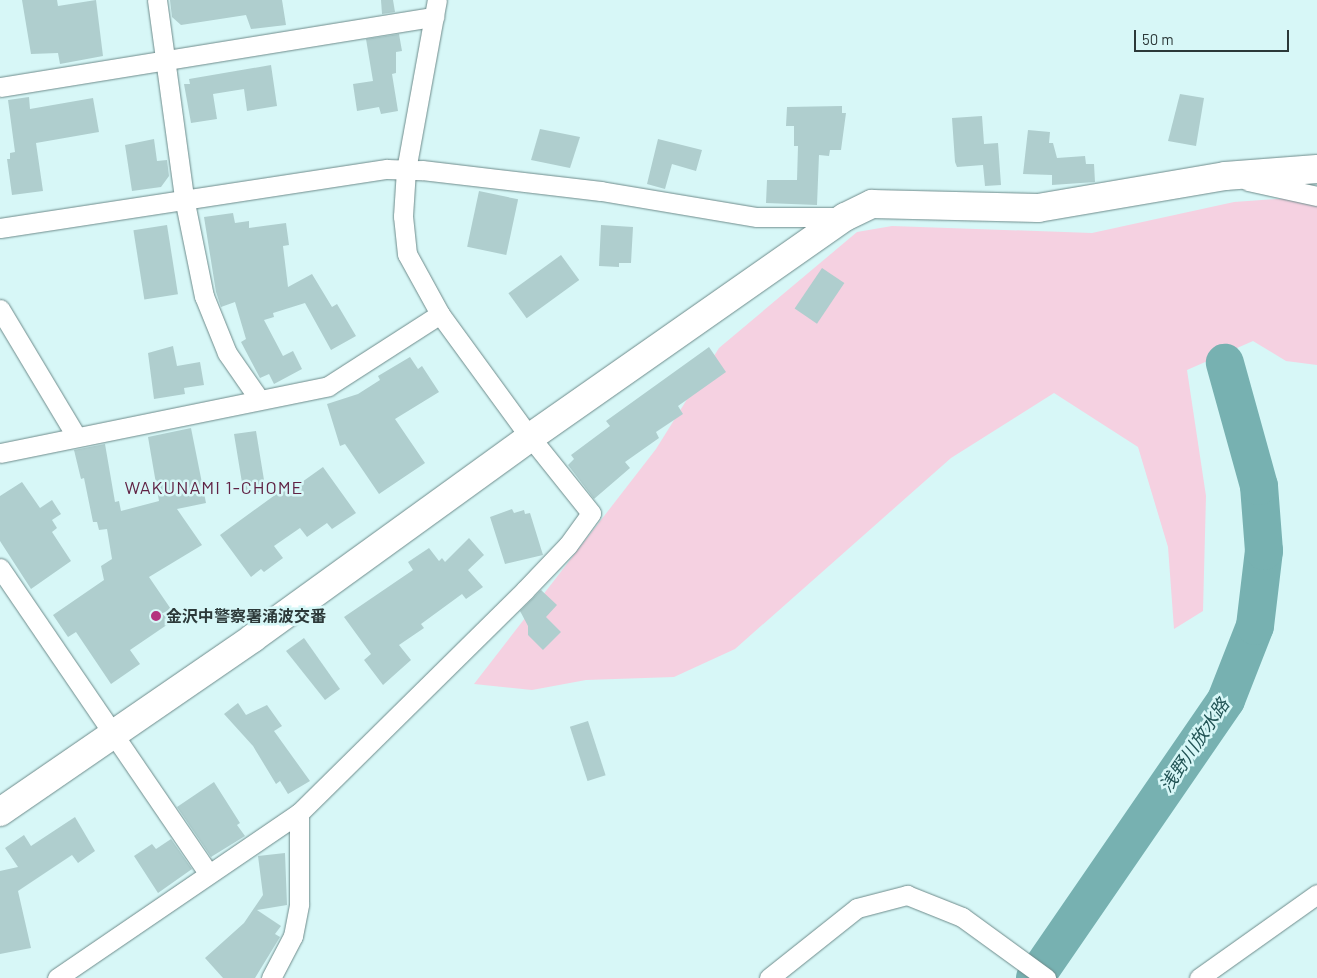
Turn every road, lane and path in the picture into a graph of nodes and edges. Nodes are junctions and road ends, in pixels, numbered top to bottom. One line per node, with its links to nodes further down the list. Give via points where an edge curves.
1 (157, 0): 3 (street)
2 (436, 9): 3 (street); 6 (street)
3 (165, 60): 4 (street); 9 (street)
4 (0, 87)
5 (1317, 169): 7 (street)
6 (406, 170): 9 (street, via 387,169); 10 (street, via 601,191 757,217); 13 (street, via 403,216 407,254)
7 (1225, 176): 8 (street); 10 (street, via 1038,208 872,204)
8 (1317, 196)
9 (184, 198): 11 (street); 14 (street, via 204,296 227,353)
10 (845, 217): 16 (street)
11 (0, 228)
12 (0, 309): 15 (street)
13 (440, 314): 14 (street, via 328,386); 16 (street)
14 (259, 399): 15 (street)
15 (76, 436): 17 (street)
16 (532, 436): 19 (street, via 253,638); 21 (street, via 591,513 568,545 525,590)
17 (0, 453)
18 (0, 568): 19 (street)
19 (112, 735): 20 (street); 22 (street)
20 (0, 812)
21 (299, 813): 22 (street); 25 (street, via 299,904 293,936)
22 (208, 873): 24 (street)
23 (1317, 894): 28 (street)
24 (56, 978)
25 (271, 978)
26 (769, 978): 27 (street, via 858,908 907,895 962,917)
27 (1046, 978)
28 (1199, 978)

